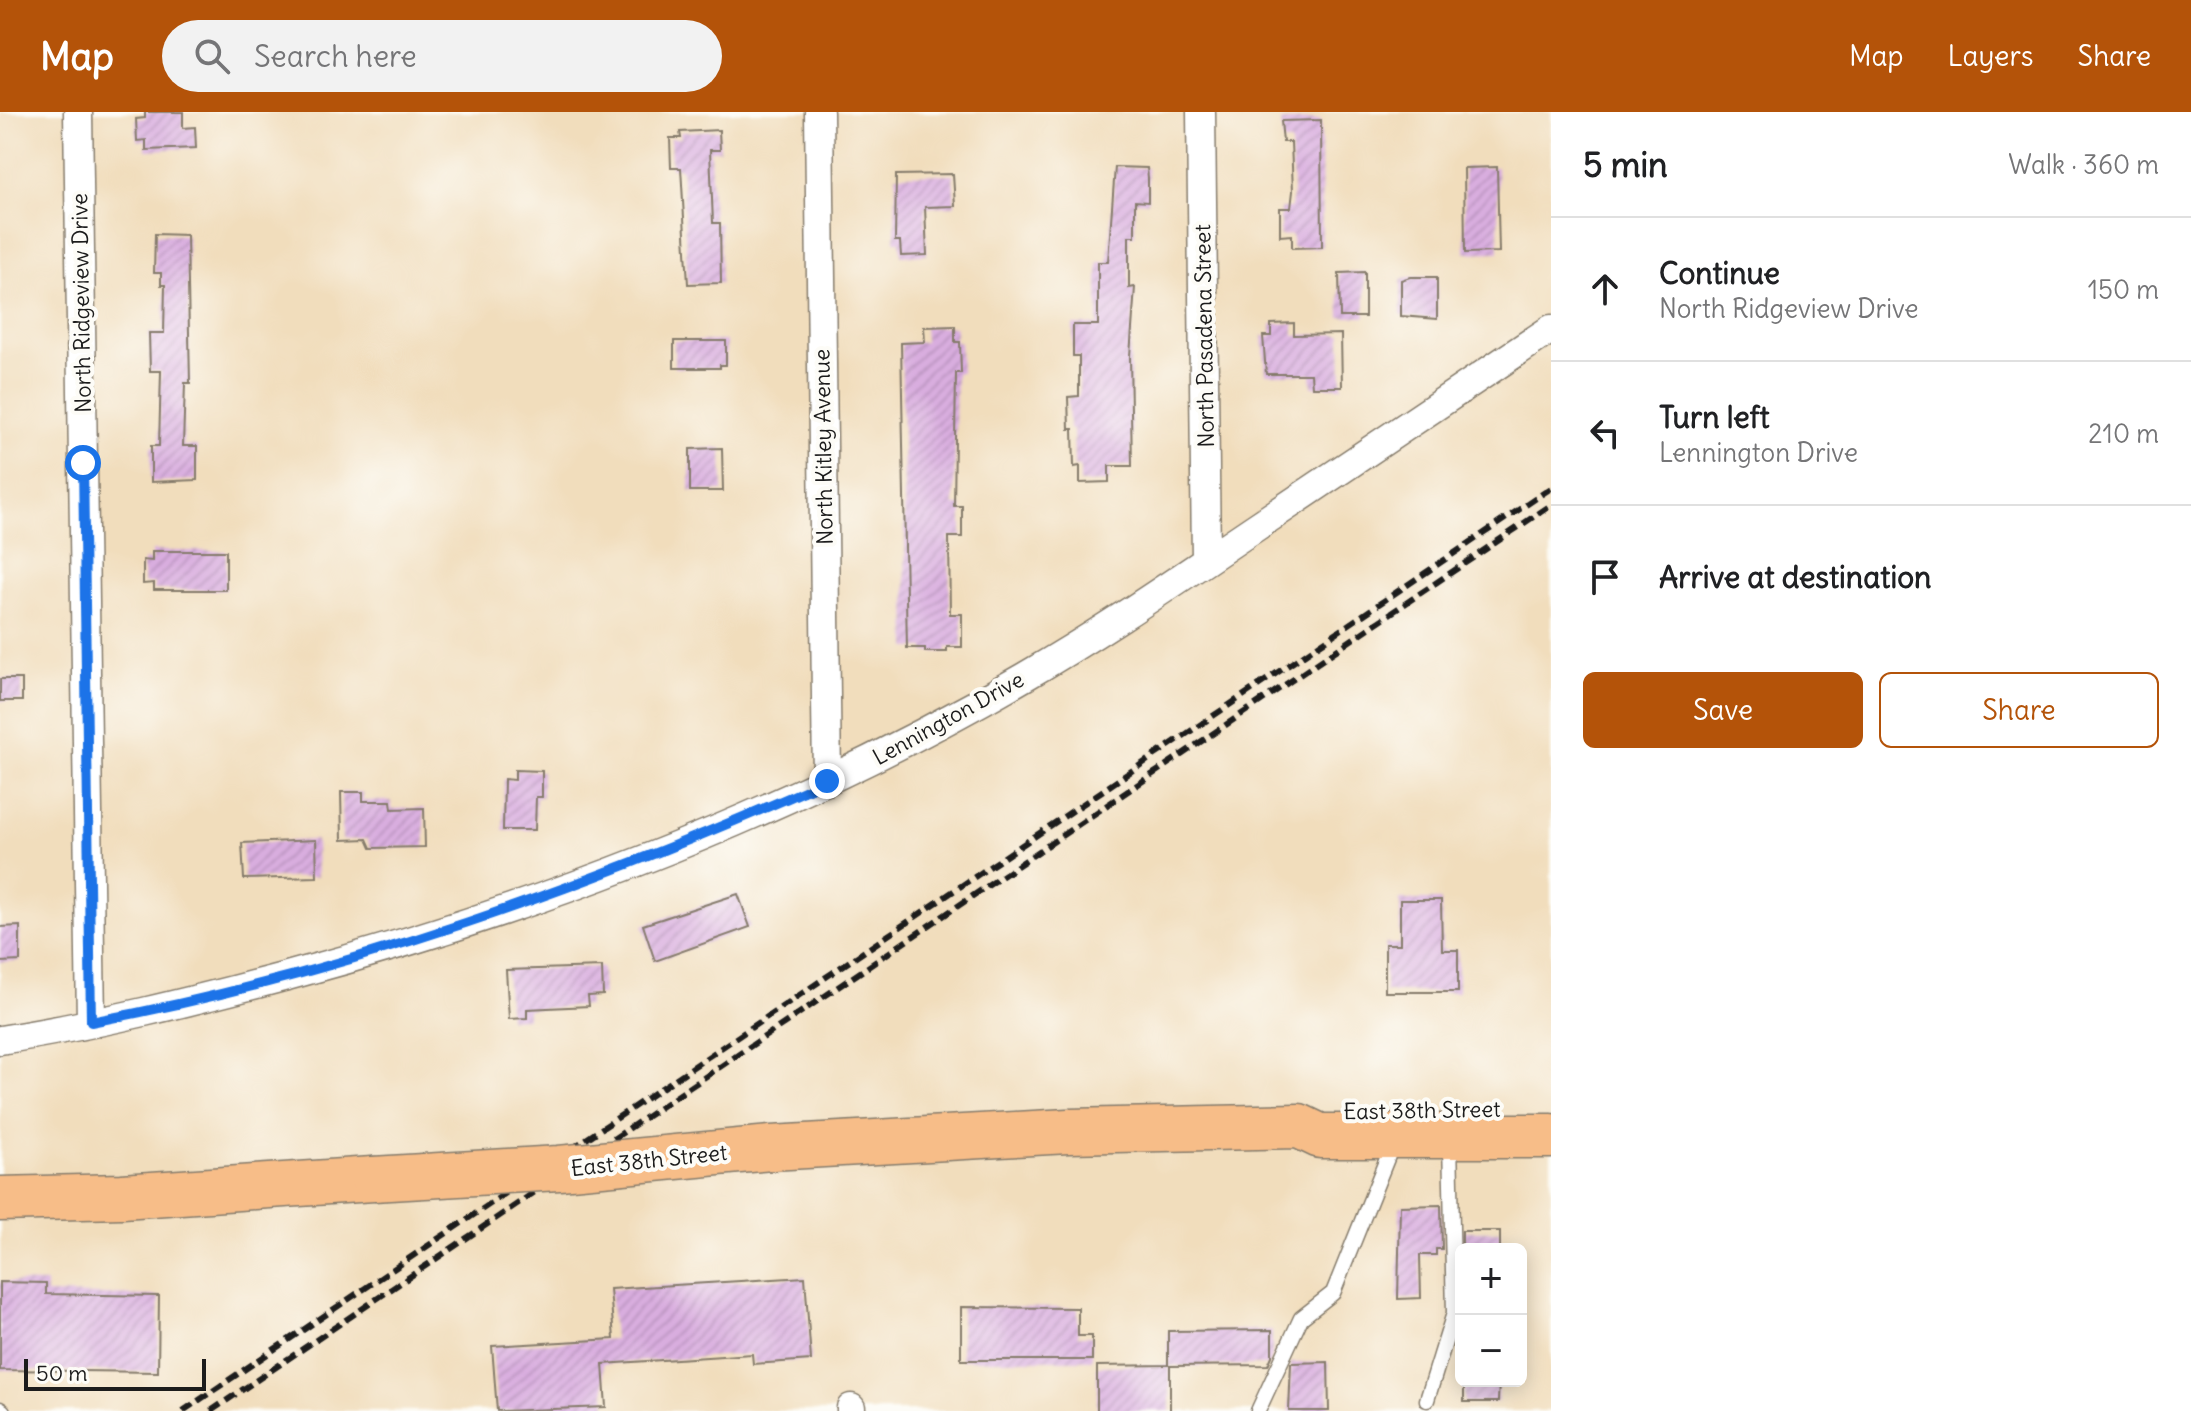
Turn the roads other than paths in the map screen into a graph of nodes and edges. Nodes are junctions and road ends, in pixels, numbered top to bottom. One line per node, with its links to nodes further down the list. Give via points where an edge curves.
1 (78, 112): 7 (street, North Ridgeview Drive)
2 (819, 112): 6 (street, North Kitley Avenue)
3 (1201, 112): 5 (street, North Pasadena Street)
4 (1551, 329): 5 (street, Lennington Drive)
5 (1206, 560): 6 (street, Lennington Drive, via 1026,676)
6 (827, 781): 7 (street, Lennington Drive, via 609,873 464,924 237,989)
7 (91, 1022): 8 (street, Lennington Drive)
8 (0, 1040)
9 (1551, 1109): 10 (main road, East 38th Street, via 1319,1111)
10 (1299, 1126): 12 (main road, East 38th Street, via 1320,1136); 14 (main road, East 38th Street, bridge, via 1068,1131 122,1196)
11 (1551, 1136): 13 (main road, East 38th Street)
12 (1388, 1137): 13 (main road, East 38th Street); 16 (lane, via 1388,1156 1333,1293 1301,1318)
13 (1449, 1137): 15 (lane, via 1454,1313)
14 (0, 1199)
15 (1427, 1400)
16 (1258, 1411)

